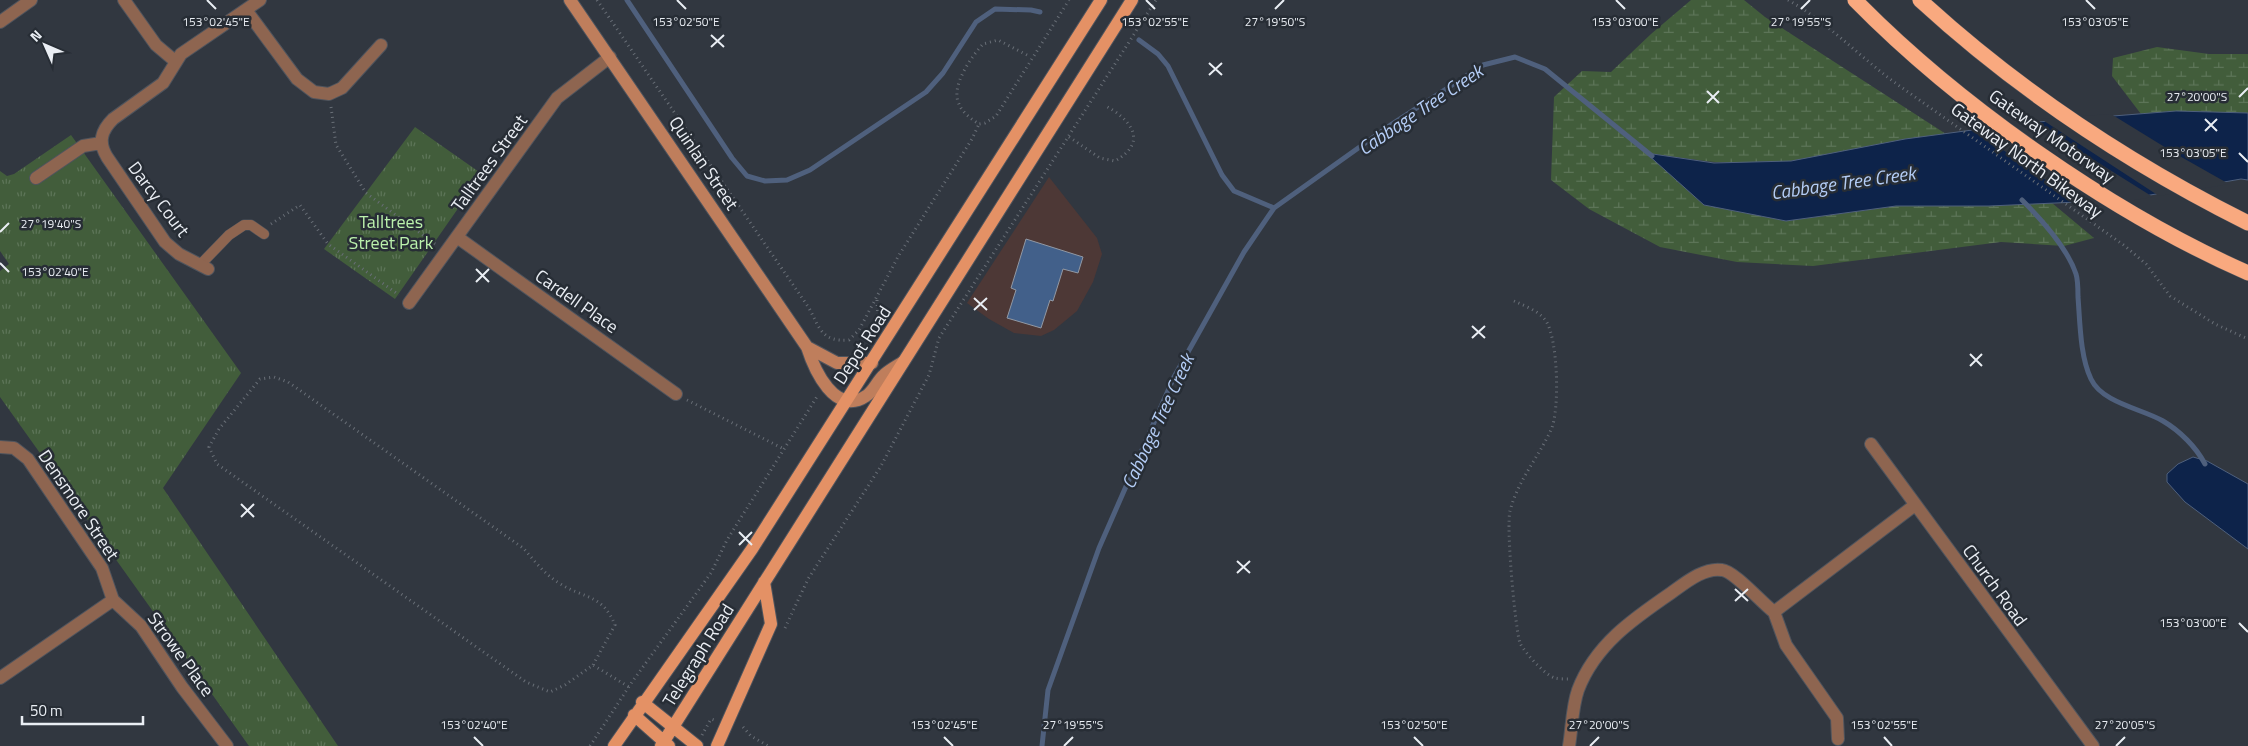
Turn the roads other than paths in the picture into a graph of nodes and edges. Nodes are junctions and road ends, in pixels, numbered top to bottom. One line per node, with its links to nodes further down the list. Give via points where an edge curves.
1 (31, 0): 10 (street)
2 (124, 0): 13 (street, via 156,45)
3 (260, 0): 9 (street)
4 (570, 0): 12 (street, Quinlan Street)
5 (1102, 0): 24 (main road, Depot Road)
6 (1132, 0): 23 (main road)
7 (1855, 0): 20 (highway, Gateway Motorway, via 1946,81 2045,156 2155,226)
8 (1920, 0): 16 (highway, Gateway Motorway, via 2009,74 2105,142)
9 (246, 10): 11 (street, via 303,85 314,92 329,94 348,84); 13 (street)
10 (0, 22)
11 (381, 45)
12 (610, 58): 18 (street, Talltrees Street, via 557,98); 22 (street, Quinlan Street)
13 (175, 61): 14 (street, via 163,83 107,124)
14 (100, 143): 15 (street, via 83,146); 19 (street, Darcy Court, via 165,242 179,254)
15 (36, 178)
16 (2248, 223)
17 (262, 233): 19 (lane, Darcy Court, via 247,224 240,227 229,235)
18 (457, 237): 21 (street, Talltrees Street); 25 (street, Cardell Place)
19 (204, 267)
20 (2248, 273)
21 (409, 303)
22 (807, 347): 24 (street, Quinlan Street, via 837,363); 26 (street, Quinlan Street, via 824,385)
23 (903, 362): 26 (street, via 884,374 868,395 859,400); 30 (main road)
24 (872, 363): 26 (main road, Depot Road)
25 (676, 394)
26 (847, 400): 34 (main road, Depot Road, via 752,549)
27 (1871, 444): 29 (street, Church Road)
28 (0, 448): 31 (street, Densmore Street, via 14,448 28,459 102,568)
29 (1915, 505): 32 (street); 44 (street, Church Road)
30 (764, 582): 36 (main road, Telegraph Road); 42 (main road, via 772,624)
31 (113, 600): 33 (street); 39 (street, Strowe Place, via 141,626)
32 (1774, 612): 37 (street, via 1786,645 1837,718); 43 (street, via 1735,577 1722,570 1707,571 1686,582 1617,632 1596,656 1578,691)
33 (0, 678)
34 (642, 702): 35 (main road, Telegraph Road); 36 (main road)
35 (634, 715): 38 (main road); 40 (main road, Telegraph Road)
36 (673, 727): 38 (main road, Telegraph Road); 41 (main road)
37 (1838, 739)
38 (664, 744)
39 (227, 746)
40 (614, 746)
41 (697, 746)
42 (716, 746)
43 (1569, 746)
44 (2093, 746)

